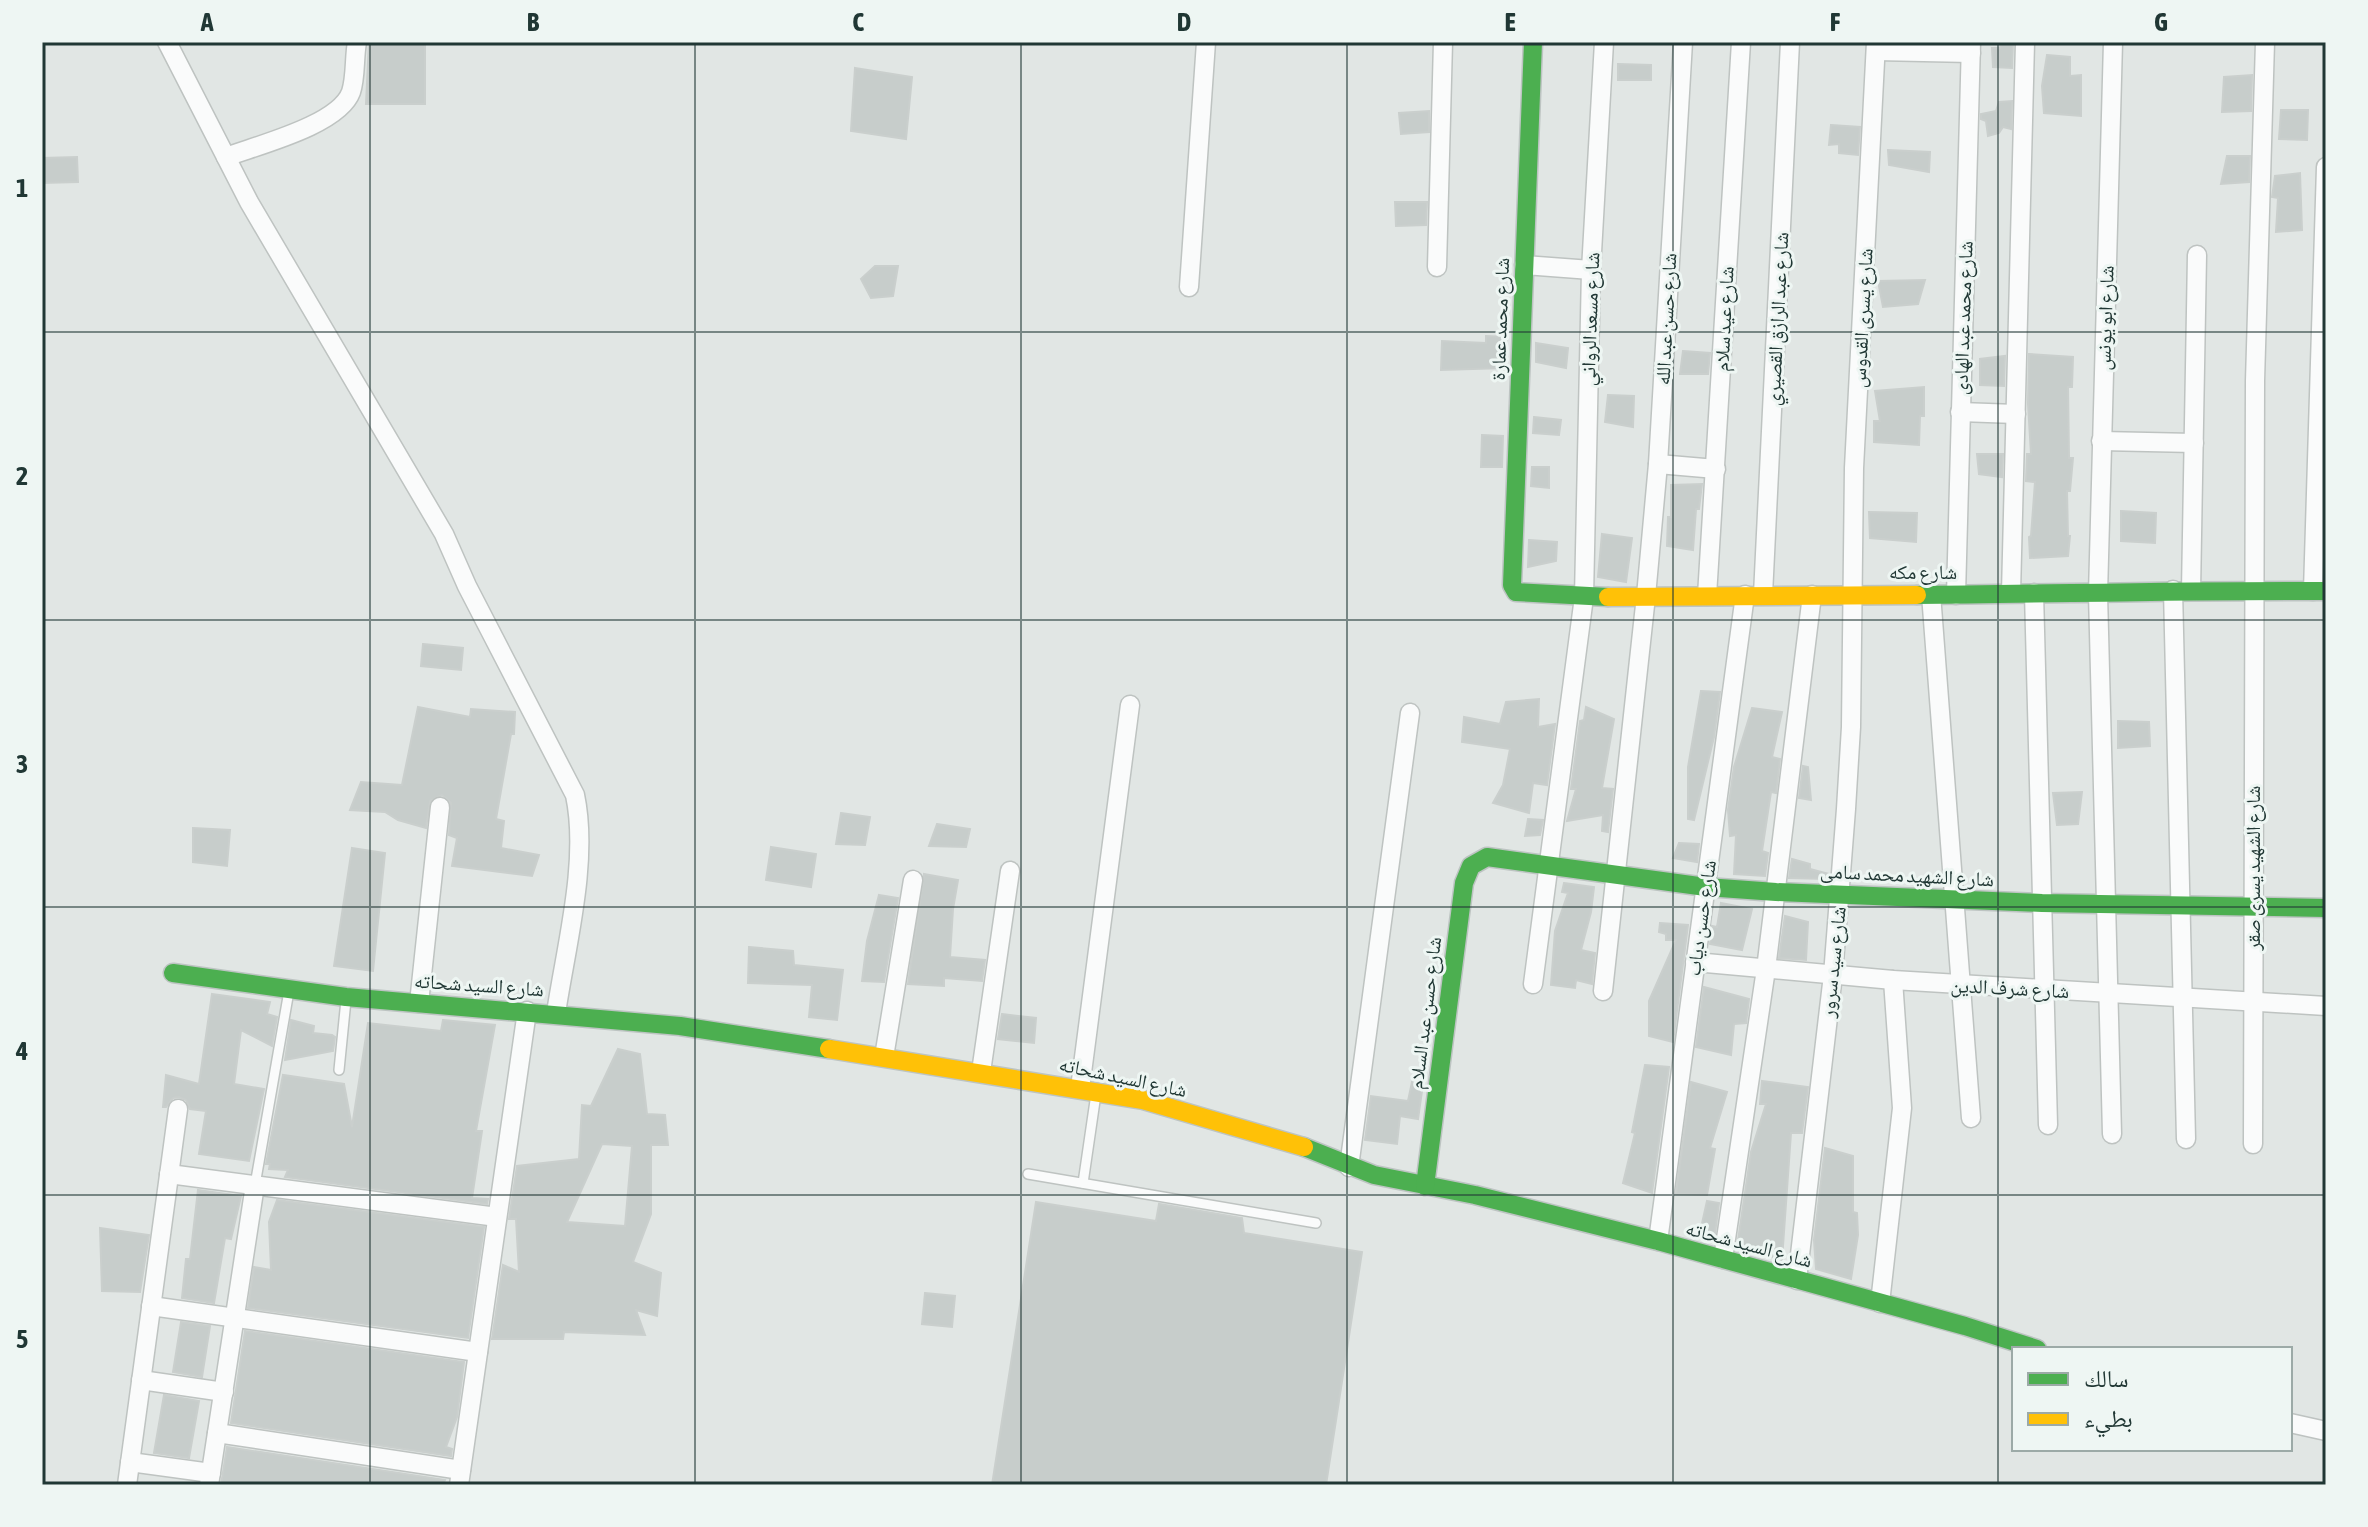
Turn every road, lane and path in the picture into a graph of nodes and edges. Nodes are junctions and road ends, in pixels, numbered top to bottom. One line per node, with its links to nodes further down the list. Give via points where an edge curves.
1 (167, 42): 15 (street)
2 (357, 42): 15 (street, via 351,91 343,106 328,119)
3 (1206, 42): 21 (street)
4 (1443, 42): 19 (street)
5 (1533, 42): 18 (street, شارع محمد عمارة)
6 (1604, 42): 20 (street, شارع مسعد الرواني)
7 (1683, 42): 26 (street, شارع حسن عبد الله)
8 (1741, 42): 27 (street, شارع عيد سلام)
9 (1790, 42): 36 (street, شارع عبد الرازق القصيري)
10 (2025, 42): 23 (street)
11 (2113, 42): 24 (street, شارع ابو يونس)
12 (2265, 42): 30 (street, شارع الشهيد يسرى صقر)
13 (1876, 46): 14 (street); 38 (street, شارع يسرى القدوس)
14 (1971, 47): 22 (street, شارع محمد عبد الهادى)
15 (226, 157): 77 (street, via 444,534 575,795 578,868)
16 (2326, 167): 29 (street)
17 (2197, 255): 25 (street)
18 (1524, 265): 20 (street); 31 (street, شارع محمد عمارة, via 1512,585)
19 (1437, 267)
20 (1591, 270): 42 (street, شارع مسعد الرواني)
21 (1189, 287)
22 (1960, 412): 23 (street); 39 (street, شارع محمد عبد الهادى)
23 (2016, 414): 32 (street)
24 (2101, 441): 25 (street); 35 (street, شارع ابو يونس)
25 (2194, 443): 28 (street)
26 (1658, 464): 27 (street); 40 (street, شارع حسن عبد الله)
27 (1716, 469): 41 (street, شارع عيد سلام)
28 (2182, 590): 30 (street, شارع مكه); 35 (street, شارع مكه); 58 (street)
29 (2320, 591): 30 (street, شارع مكه)
30 (2253, 592): 57 (street, شارع الشهيد يسرى صقر)
31 (1520, 593): 42 (street, شارع مكه)
32 (2011, 593): 33 (street, شارع مكه); 39 (street, شارع مكه)
33 (2034, 593): 35 (street, شارع مكه); 55 (street)
34 (1931, 594): 38 (street, شارع مكه); 39 (street, شارع مكه); 54 (street)
35 (2098, 594): 56 (street, شارع ابو يونس)
36 (1754, 595): 37 (street, شارع مكه); 41 (street, شارع مكه); 51 (street, شارع حسن دياب)
37 (1812, 595): 38 (street, شارع مكه); 52 (street)
38 (1851, 595): 53 (street, شارع سيد سرور, via 1851,727)
39 (1956, 595)
40 (1646, 596): 41 (street, شارع مكه); 42 (street, شارع مكه); 49 (street, شارع حسن عبد الله)
41 (1707, 596)
42 (1584, 597): 47 (street, شارع مسعد الرواني)
43 (1130, 705): 81 (street)
44 (1410, 713): 88 (street)
45 (440, 807): 74 (street)
46 (1487, 857): 47 (street, شارع الشهيد محمد سامى); 93 (street, شارع حسن عبد السلام, via 1475,861 1464,883)
47 (1549, 865): 49 (street, شارع الشهيد محمد سامى); 65 (street, شارع مسعد الرواني)
48 (1010, 871): 80 (street)
49 (1616, 876): 51 (street, شارع الشهيد محمد سامى); 69 (street, شارع حسن عبد الله)
50 (913, 880): 78 (street)
51 (1706, 887): 52 (street, شارع الشهيد محمد سامى); 60 (street, شارع حسن دياب)
52 (1776, 892): 53 (street, شارع الشهيد محمد سامى); 61 (street)
53 (1840, 894): 54 (street, شارع الشهيد محمد سامى); 63 (street, شارع سيد سرور)
54 (1954, 900): 55 (street, شارع الشهيد محمد سامى); 66 (street)
55 (2042, 903): 56 (street, شارع الشهيد محمد سامى); 68 (street)
56 (2106, 905): 58 (street, شارع الشهيد محمد سامى); 70 (street, شارع ابو يونس)
57 (2253, 905): 58 (street, شارع الشهيد محمد سامى); 59 (street, شارع الشهيد محمد سامى); 73 (street, شارع الشهيد يسرى صقر)
58 (2181, 906): 72 (street)
59 (2326, 908)
60 (1695, 962): 61 (street, شارع شرف الدين); 96 (street, شارع حسن دياب)
61 (1766, 969): 63 (street, شارع شرف الدين); 97 (street)
62 (173, 973): 67 (street, شارع السيد شحاته)
63 (1833, 975): 64 (street, شارع شرف الدين); 98 (street, شارع سيد سرور)
64 (1893, 980): 66 (street, شارع شرف الدين); 99 (street, via 1902,1108)
65 (1533, 984)
66 (1961, 984): 68 (street, شارع شرف الدين); 83 (street)
67 (289, 987): 71 (street, شارع السيد شحاته); 92 (lane)
68 (2045, 990): 70 (street, شارع شرف الدين); 84 (street)
69 (1603, 991)
70 (2108, 993): 72 (street, شارع شرف الدين); 85 (street, شارع ابو يونس)
71 (346, 997): 74 (street, شارع السيد شحاته); 79 (lane)
72 (2183, 997): 73 (street, شارع شرف الدين); 86 (street)
73 (2253, 1001): 75 (street, شارع شرف الدين); 87 (street, شارع الشهيد يسرى صقر)
74 (419, 1003): 76 (street, شارع السيد شحاته)
75 (2326, 1006)
76 (527, 1011): 77 (street, شارع السيد شحاته); 94 (street)
77 (556, 1013): 78 (street, شارع السيد شحاته)
78 (884, 1057): 80 (street, شارع السيد شحاته)
79 (339, 1070)
80 (981, 1072): 81 (street, شارع السيد شحاته)
81 (1089, 1089): 88 (street, شارع السيد شحاته, via 1289,1143); 91 (lane)
82 (178, 1109): 89 (street)
83 (1971, 1118)
84 (2048, 1125)
85 (2112, 1134)
86 (2186, 1139)
87 (2253, 1144)
88 (1349, 1167): 93 (street, شارع السيد شحاته)
89 (169, 1174): 92 (street); 100 (street)
90 (1028, 1174): 91 (lane)
91 (1083, 1183): 95 (lane)
92 (255, 1185): 94 (street); 101 (street)
93 (1425, 1186): 96 (street, شارع السيد شحاته)
94 (497, 1217): 103 (street)
95 (1316, 1223)
96 (1658, 1241): 97 (street, شارع السيد شحاته)
97 (1723, 1259): 98 (street, شارع السيد شحاته)
98 (1797, 1280): 99 (street, شارع السيد شحاته)
99 (1880, 1303): 102 (street, شارع السيد شحاته)
100 (151, 1306): 101 (street); 104 (street)
101 (235, 1316): 103 (street); 105 (street)
102 (2030, 1347)
103 (478, 1352): 110 (street)
104 (141, 1380): 105 (street); 109 (street)
105 (224, 1392): 108 (street)
106 (2292, 1423): 107 (street)
107 (2326, 1431)
108 (217, 1433): 110 (street); 111 (street)
109 (130, 1462): 111 (street); 112 (street)
110 (460, 1478)
111 (210, 1479)
112 (127, 1485)

